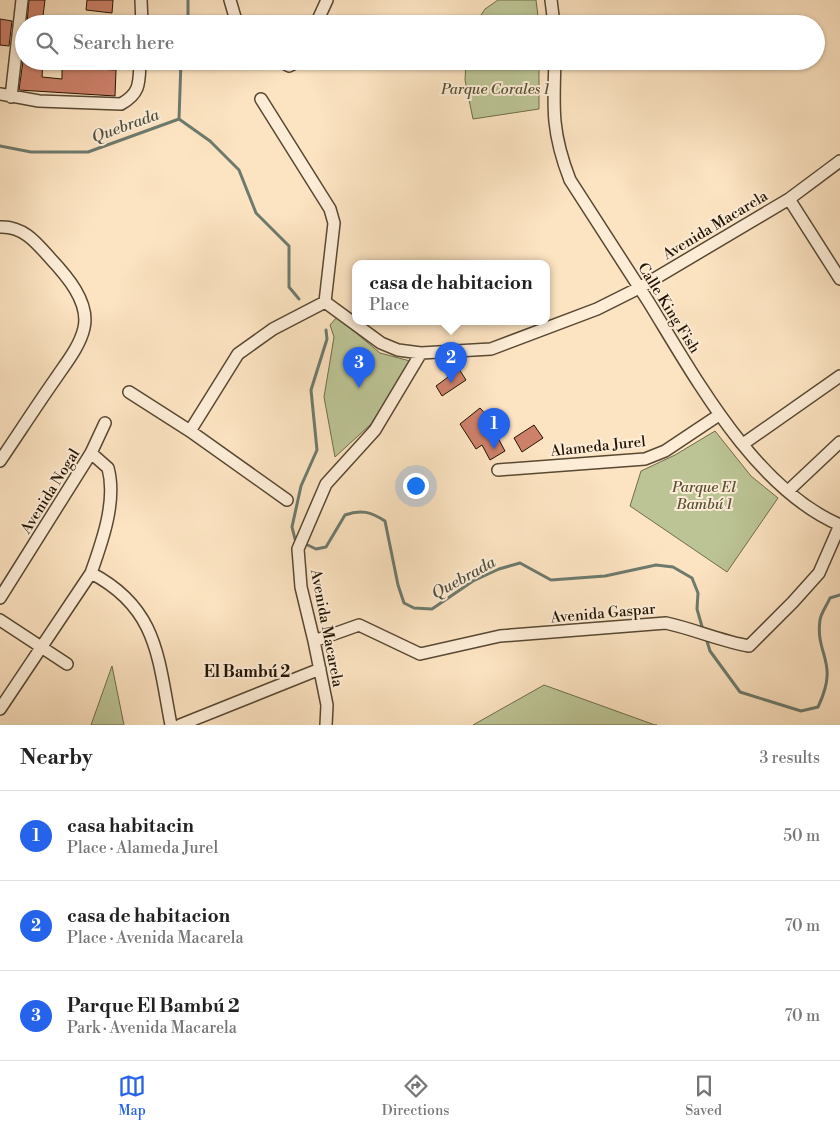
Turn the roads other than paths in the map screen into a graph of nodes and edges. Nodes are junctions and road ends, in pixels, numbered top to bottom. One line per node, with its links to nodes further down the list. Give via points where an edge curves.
1 (22, 0): 6 (street)
2 (141, 0): 7 (street)
3 (230, 0): 8 (street)
4 (327, 0): 9 (street)
5 (551, 0): 10 (street)
6 (19, 15)
7 (142, 15)
8 (234, 15)
9 (320, 15)
10 (553, 15)
11 (15, 42): 14 (street)
12 (139, 70): 14 (street, via 138,86 132,98 121,104 39,101)
13 (555, 70): 20 (street, Calle King Fish, via 553,110 558,148 570,180)
14 (6, 95)
15 (262, 99): 21 (street, via 330,209 334,222)
16 (840, 161): 17 (street, Avenida Macarela)
17 (790, 199): 19 (street); 20 (street, Avenida Macarela)
18 (0, 227): 33 (street, via 24,232 62,271 79,296 84,310 84,327 69,358)
19 (840, 279)
20 (639, 288): 24 (street, Avenida Macarela, via 597,309 491,349); 27 (street, Calle King Fish)
21 (325, 302): 22 (street); 29 (street, via 273,329 238,354)
22 (352, 322)
23 (356, 325): 24 (street, via 381,343 398,350)
24 (421, 353): 41 (street, Avenida Macarela, via 375,430 326,484 298,549 300,587)
25 (840, 376): 31 (street)
26 (129, 392): 29 (street)
27 (719, 415): 31 (street, Calle King Fish); 34 (street, Alameda Jurel, via 665,451 646,459)
28 (105, 423): 32 (street, Avenida Nogal)
29 (190, 431): 36 (street)
30 (840, 442): 35 (street)
31 (743, 444): 35 (street, Calle King Fish)
32 (91, 453): 38 (street, via 108,468 111,493); 39 (street, Avenida Nogal)
33 (0, 461)
34 (498, 470)
35 (788, 491): 37 (street, Calle King Fish, via 818,515)
36 (287, 500)
37 (840, 525): 41 (street, Avenida Gaspar, via 818,573 749,646 666,623 500,636 420,654 359,625)
38 (91, 573): 42 (street); 46 (street, via 122,593 140,612 155,646)
39 (0, 598)
40 (0, 620): 42 (street)
41 (314, 641): 44 (street, Avenida Macarela)
42 (42, 648): 43 (street); 45 (street)
43 (67, 664)
44 (320, 669): 47 (street); 48 (street, Avenida Macarela, via 327,705)
45 (0, 709)
46 (171, 725)
47 (180, 725)
48 (326, 725)

